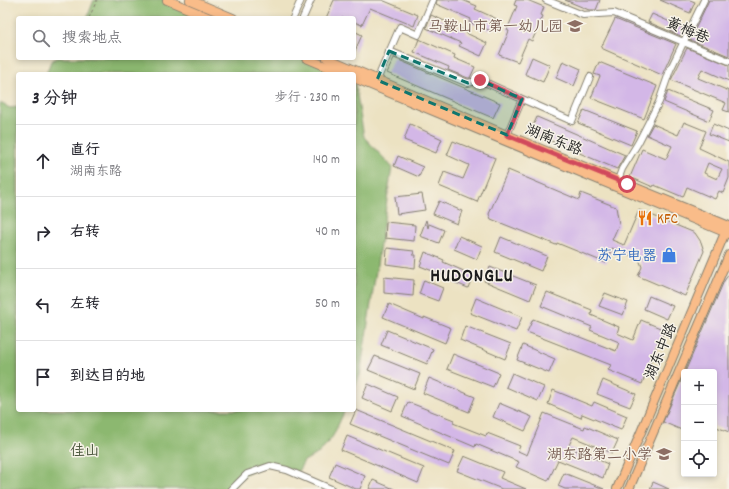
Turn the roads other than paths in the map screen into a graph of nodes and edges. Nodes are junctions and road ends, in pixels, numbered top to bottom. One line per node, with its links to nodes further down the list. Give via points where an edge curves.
1 (167, 0): 8 (main road)
2 (190, 0): 9 (main road)
3 (301, 0): 10 (street)
4 (311, 0): 11 (street)
5 (433, 0): 13 (street, via 418,35 400,27)
6 (546, 0): 12 (street, 黄梅巷, via 583,15 614,13)
7 (704, 0): 12 (street)
8 (205, 16)
9 (228, 16)
10 (294, 16)
11 (304, 16)
12 (684, 42): 16 (street, 黄梅巷); 23 (street, via 670,70 659,102)
13 (389, 51): 20 (street); 21 (street, via 468,83 480,80)
14 (311, 60): 17 (main road)
15 (331, 60): 20 (main road, 湖南东路)
16 (729, 61)
17 (339, 72)
18 (590, 77): 21 (street, via 572,121)
19 (356, 79): 24 (main road)
20 (377, 80): 22 (main road, 湖南东路)
21 (522, 99): 22 (street)
22 (507, 135): 23 (main road, 湖南东路)
23 (618, 180): 24 (main road, 湖南东路)
24 (728, 228): 28 (main road, 湖东中路)
25 (729, 255): 29 (main road, 湖东中路)
26 (232, 489): 27 (street, via 247,474 270,466 287,470)
27 (331, 489)
28 (617, 489)
29 (629, 489)

